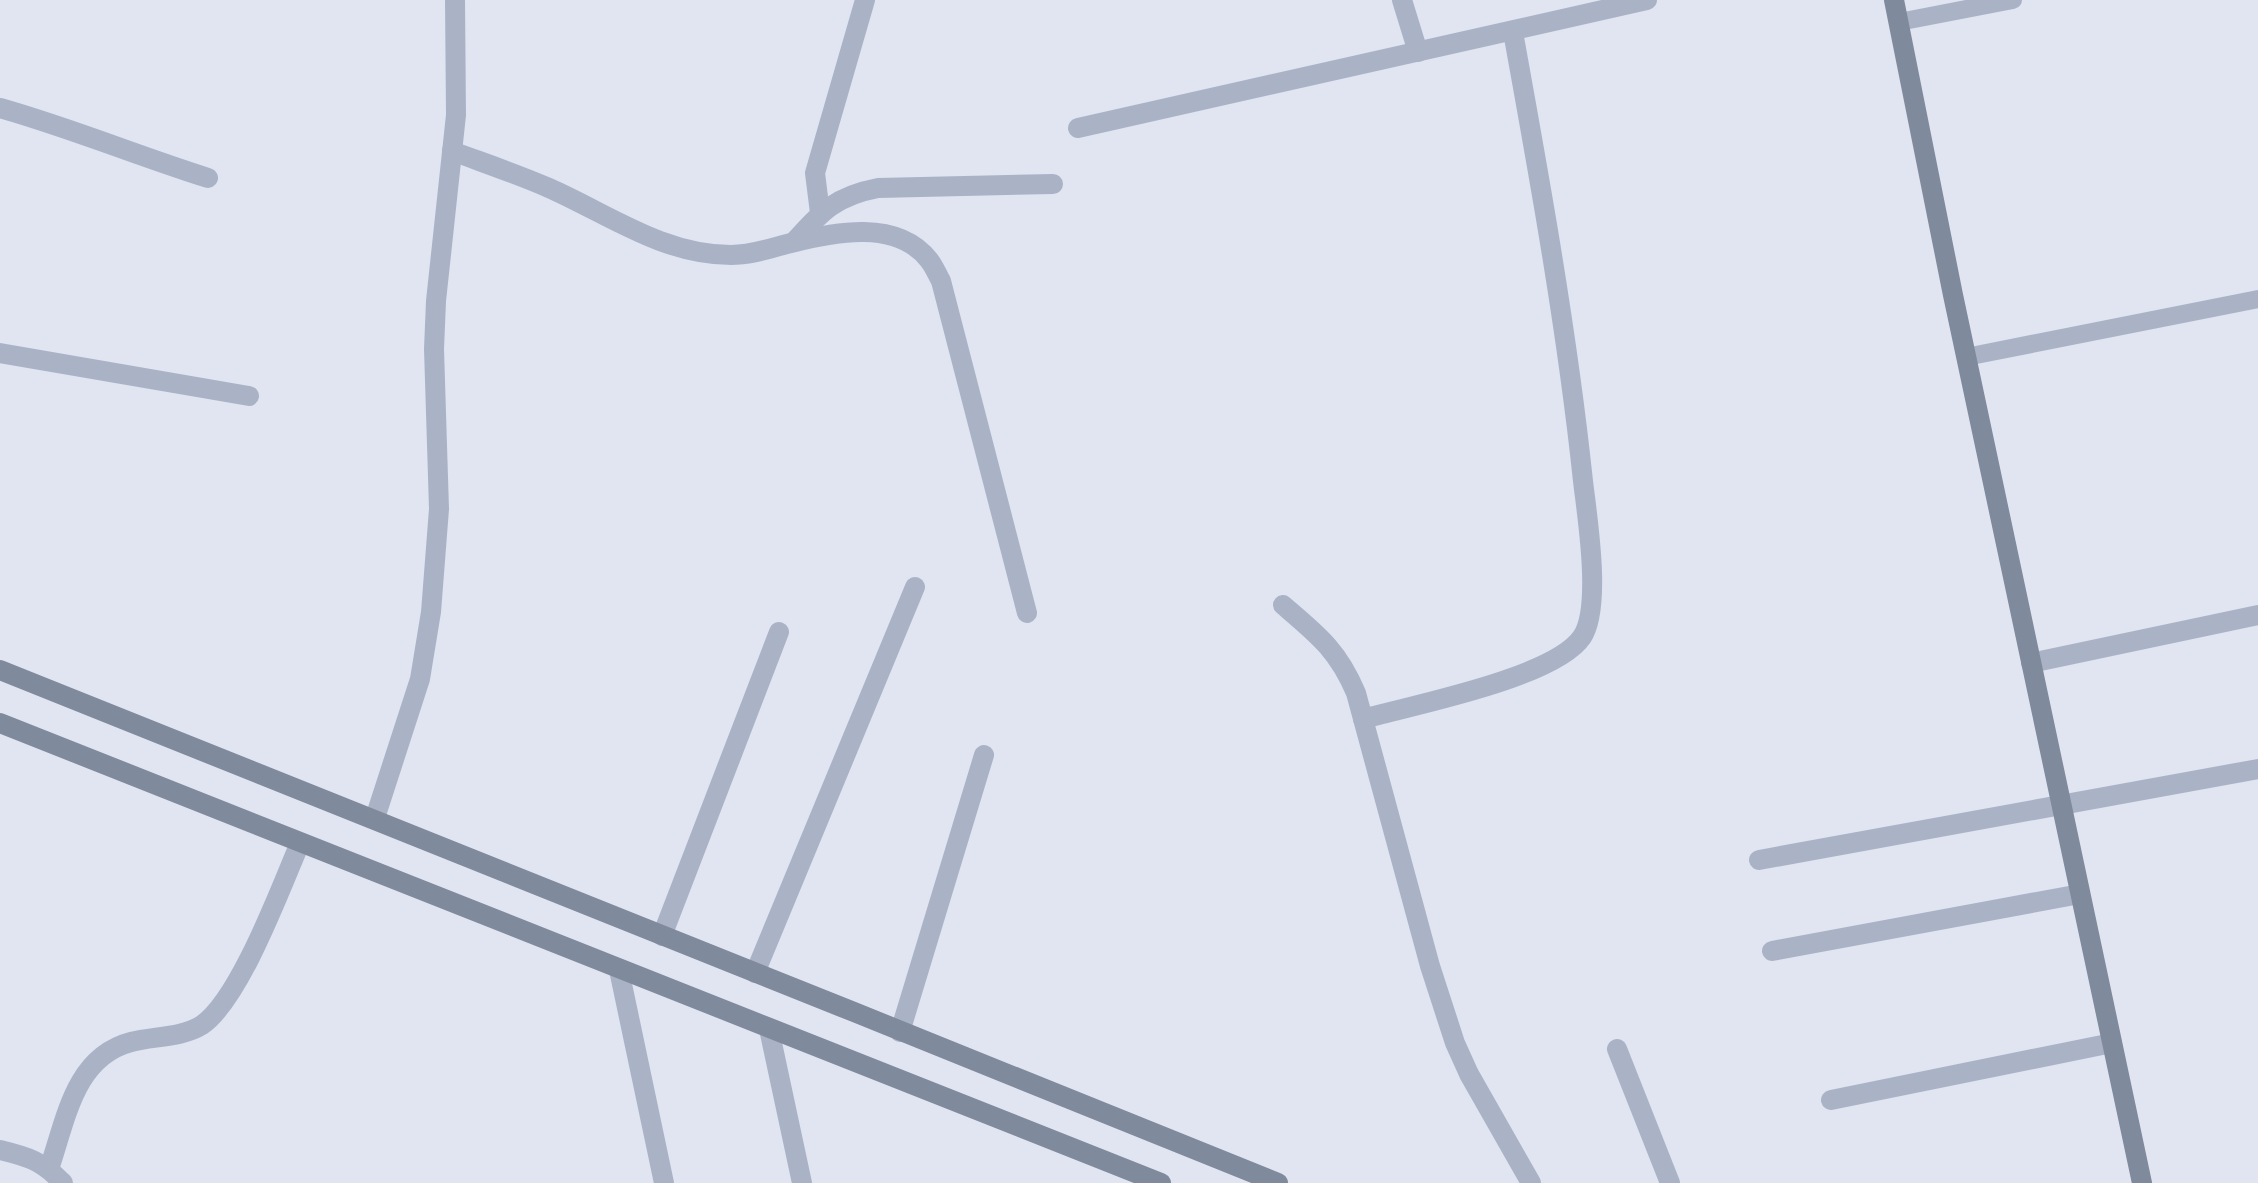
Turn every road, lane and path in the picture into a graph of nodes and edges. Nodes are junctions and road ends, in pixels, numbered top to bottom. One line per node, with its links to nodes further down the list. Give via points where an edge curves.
1 (455, 0): 12 (street)
2 (865, 0): 15 (street, via 815,173)
3 (1402, 0): 9 (street)
4 (1647, 0): 8 (street)
5 (1894, 0): 7 (main road)
6 (2013, 0): 7 (lane)
7 (1899, 22): 19 (main road)
8 (1513, 32): 9 (street); 28 (street, via 1571,364 1592,565 1589,616 1582,636 1557,657 1516,676)
9 (1418, 52): 11 (street)
10 (0, 108): 13 (street)
11 (1078, 128)
12 (452, 151): 16 (street, via 550,188 646,236 692,250 757,253); 33 (street, via 436,301 439,509 431,612 420,679)
13 (208, 178)
14 (1053, 184): 15 (street, via 878,188 839,199)
15 (820, 213): 16 (street)
16 (794, 242): 23 (street, via 876,231 928,258 941,281)
17 (2258, 299): 19 (lane)
18 (0, 353): 20 (street)
19 (1966, 357): 26 (main road)
20 (249, 396)
21 (915, 587): 40 (street)
22 (1283, 605): 28 (street, via 1345,666)
23 (1027, 613)
24 (2258, 615): 26 (street)
25 (779, 632): 37 (street)
26 (2031, 663): 32 (main road)
27 (0, 670): 33 (main road)
28 (1363, 719): 52 (street, via 1455,1043)
29 (0, 723): 34 (main road)
30 (984, 755): 42 (street)
31 (2258, 769): 32 (street)
32 (2061, 803): 35 (street); 36 (main road)
33 (375, 818): 37 (main road)
34 (300, 843): 39 (main road); 47 (street, via 256,946 202,1025 105,1051 88,1068 76,1091)
35 (1759, 860)
36 (2080, 894): 38 (street); 43 (main road)
37 (662, 936): 40 (main road)
38 (1772, 951)
39 (619, 970): 41 (main road); 48 (street)
40 (755, 973): 42 (main road)
41 (769, 1029): 49 (street); 50 (main road)
42 (900, 1032): 51 (main road)
43 (2112, 1043): 45 (street); 54 (main road)
44 (1617, 1049): 53 (street)
45 (1831, 1100)
46 (0, 1150): 47 (street, via 33,1158)
47 (56, 1176)
48 (658, 1182)
49 (802, 1183)
50 (1161, 1183)
51 (1278, 1183)
52 (1531, 1183)
53 (1670, 1183)
54 (2142, 1183)

